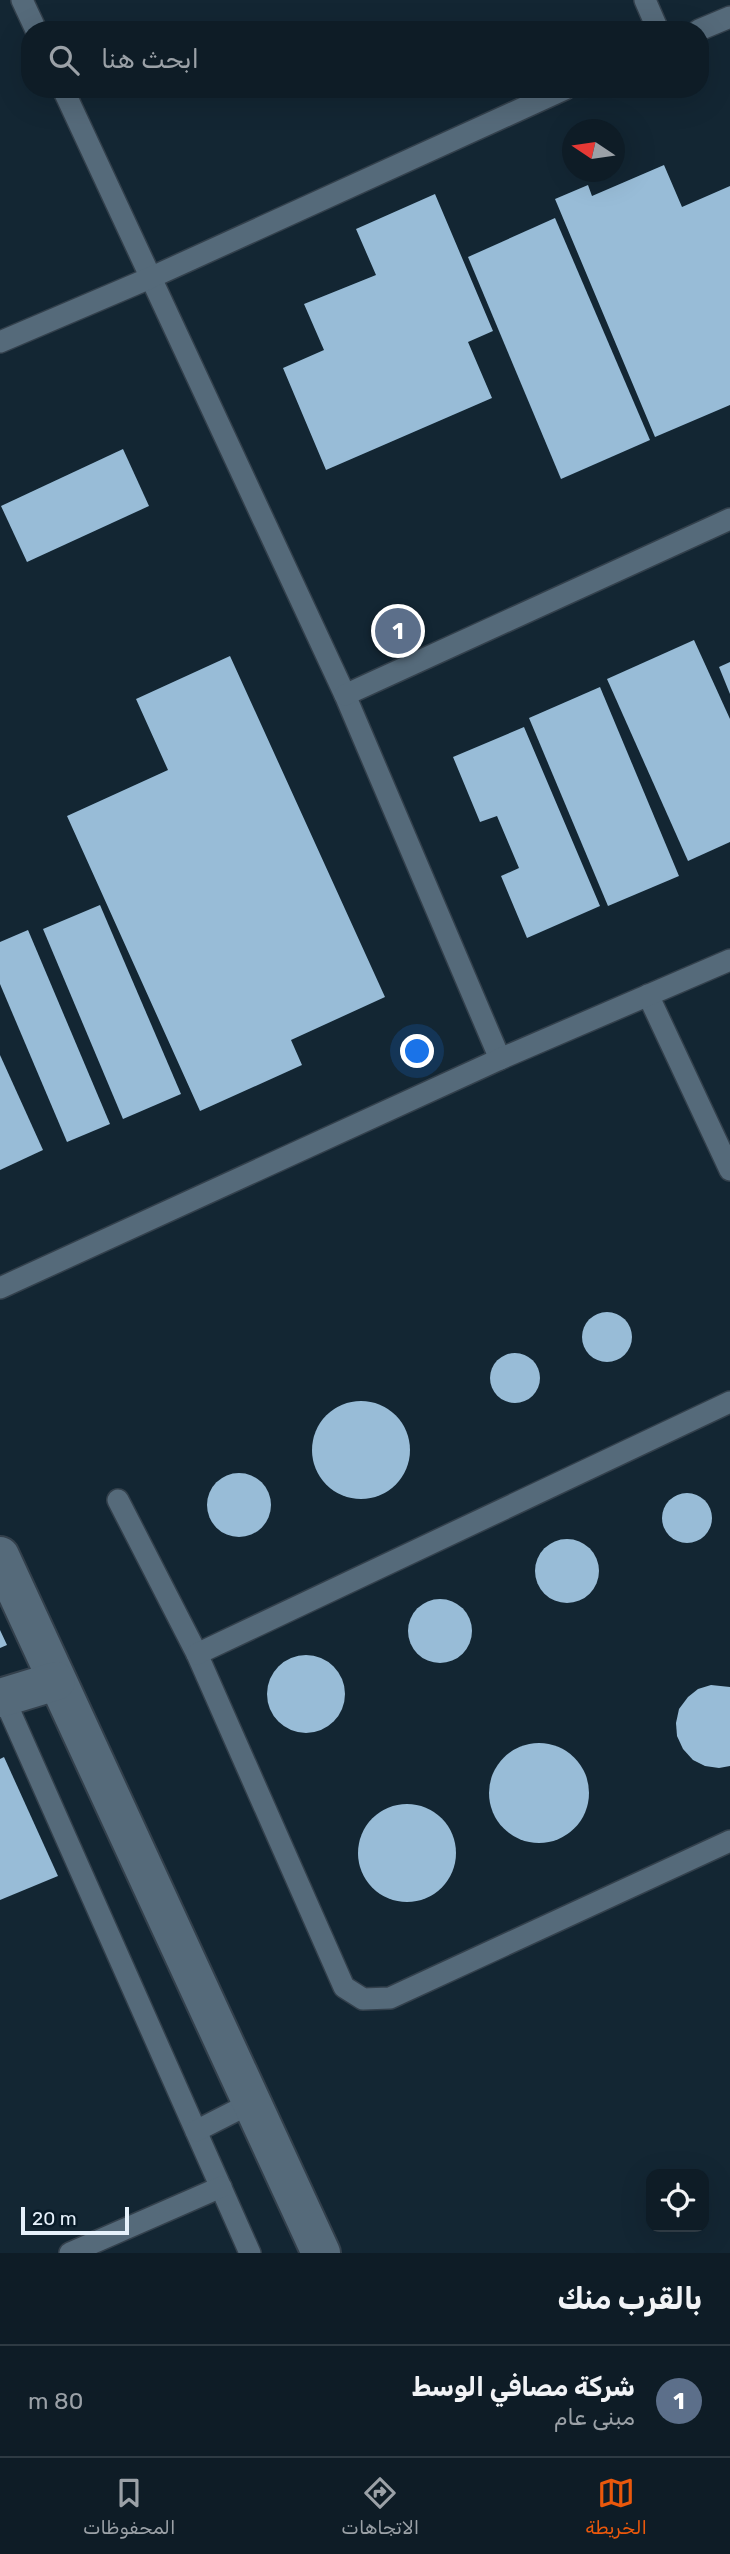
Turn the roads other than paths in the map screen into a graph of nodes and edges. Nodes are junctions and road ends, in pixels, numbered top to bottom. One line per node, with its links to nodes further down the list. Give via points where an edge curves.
1 (22, 0): 4 (lane)
2 (645, 0): 5 (lane)
3 (730, 17): 6 (lane)
4 (32, 21)
5 (655, 21)
6 (709, 26)
7 (67, 98): 9 (lane)
8 (545, 98): 9 (lane)
9 (150, 278): 10 (lane); 12 (lane)
10 (0, 342)
11 (730, 519): 12 (lane)
12 (345, 695): 15 (lane)
13 (730, 960): 14 (lane)
14 (648, 995): 15 (lane); 16 (lane)
15 (500, 1059): 17 (lane)
16 (730, 1170)
17 (0, 1288)
18 (730, 1402): 21 (lane)
19 (118, 1500): 21 (lane)
20 (0, 1556): 22 (street)
21 (197, 1654): 24 (lane, via 344,1987 363,1999 390,1998)
22 (57, 1681): 23 (street); 25 (street)
23 (2, 1697): 26 (lane)
24 (730, 1842)
25 (251, 2103): 26 (lane); 30 (street)
26 (196, 2131): 27 (lane)
27 (221, 2188): 28 (lane); 29 (lane)
28 (70, 2253)
29 (250, 2253)
30 (321, 2253)

